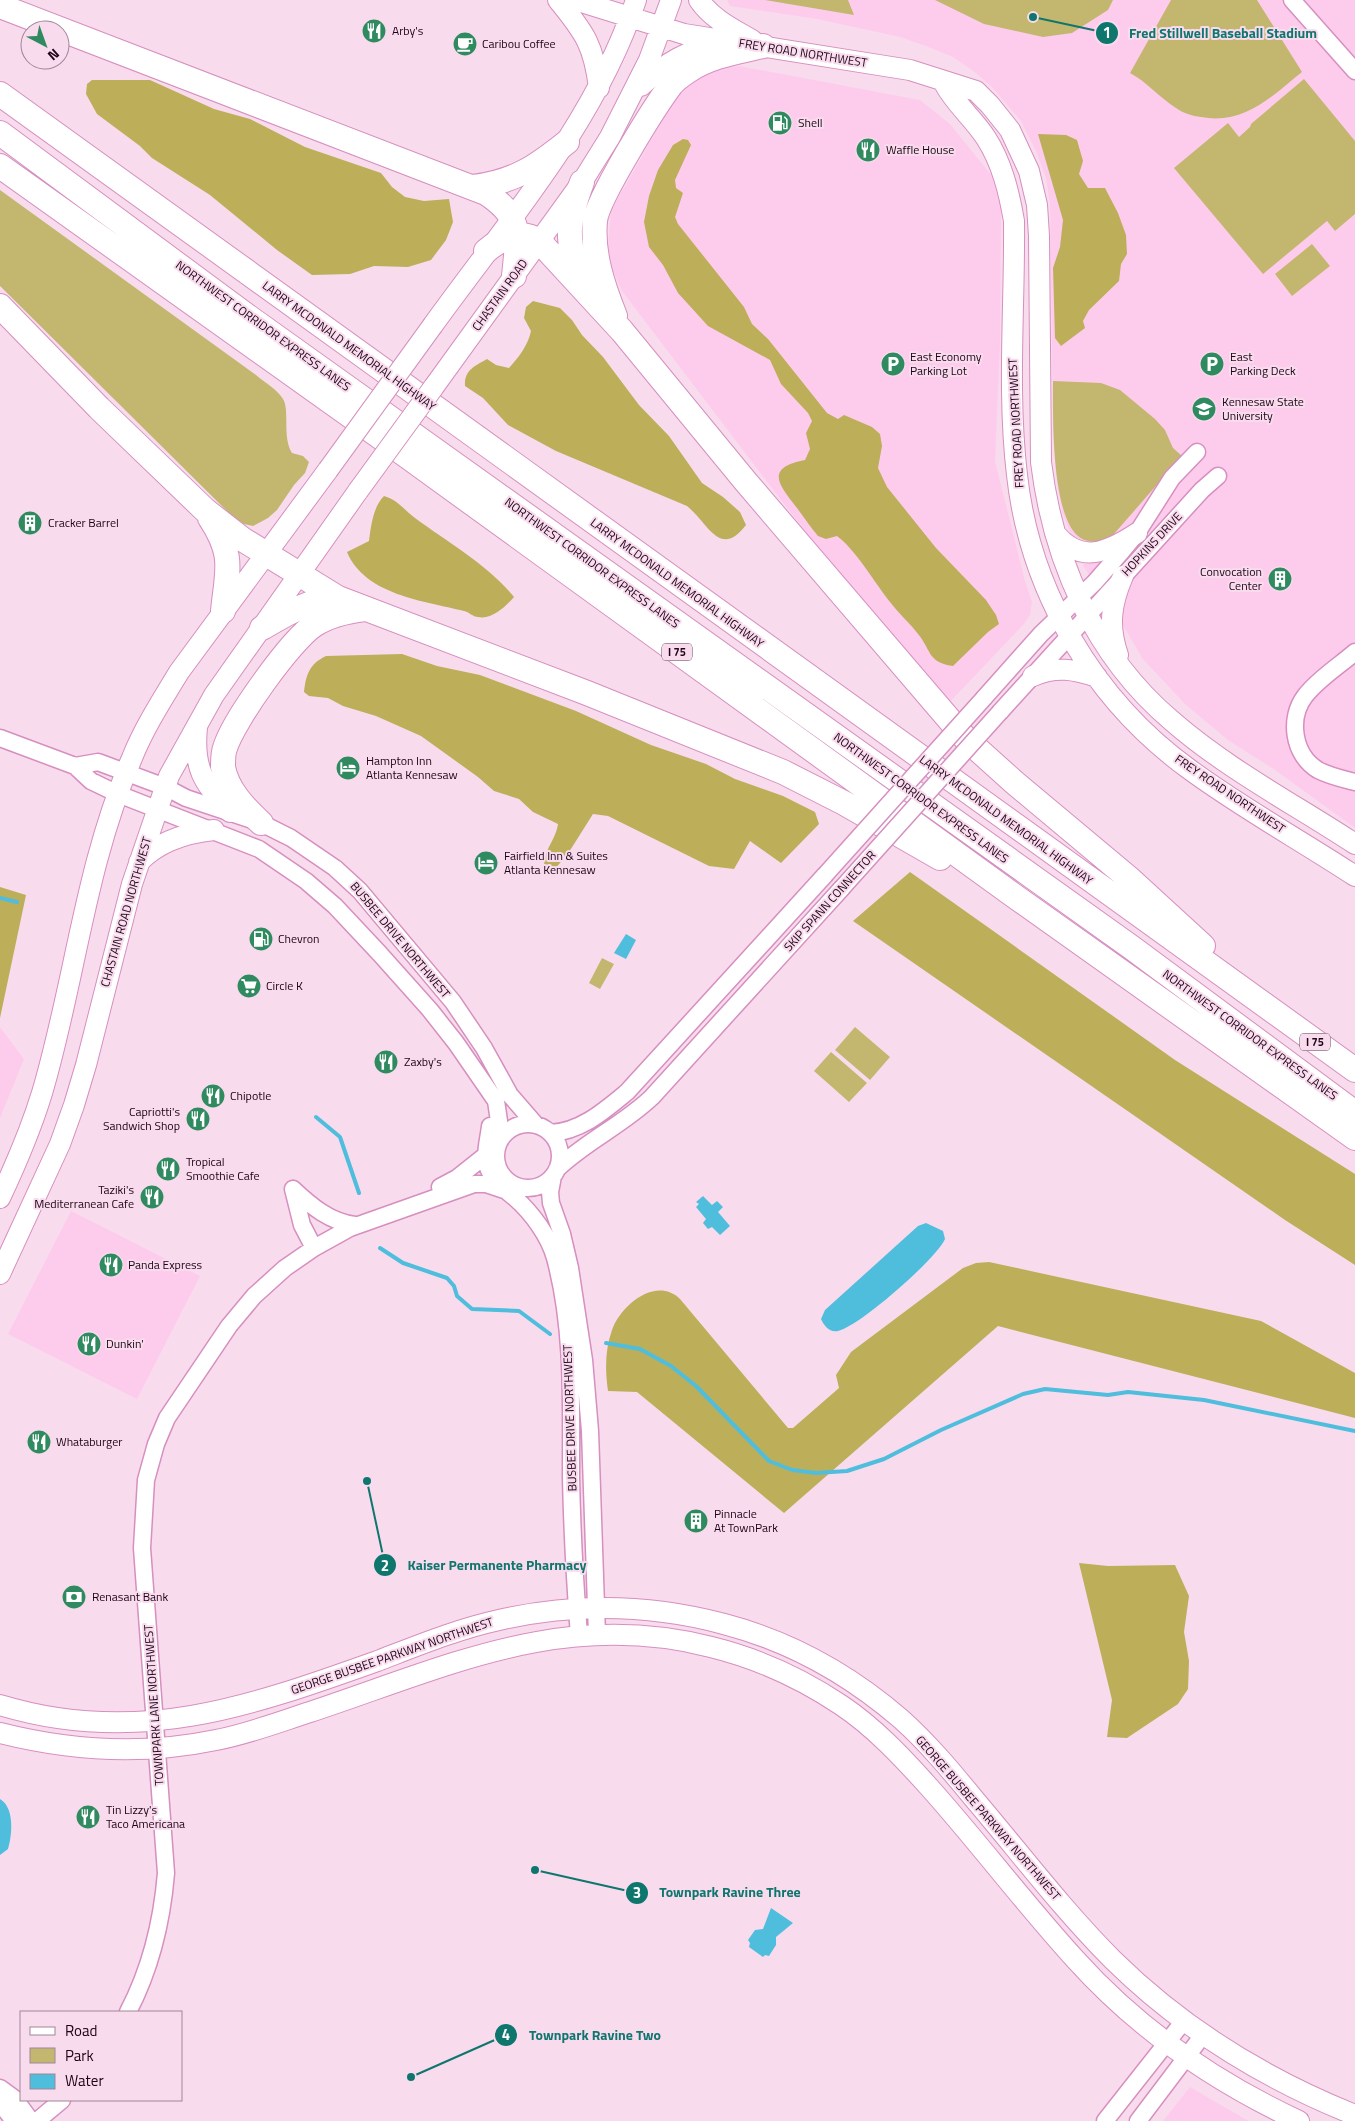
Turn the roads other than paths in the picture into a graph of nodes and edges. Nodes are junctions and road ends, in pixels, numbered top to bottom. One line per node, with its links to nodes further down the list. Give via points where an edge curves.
1 (558, 0): 13 (main road, via 589,42)
2 (575, 0): 7 (main road, FREY ROAD NORTHWEST)
3 (671, 0): 8 (main road, CHASTAIN ROAD)
4 (699, 0): 10 (main road, via 723,24)
5 (1292, 0): 11 (street)
6 (0, 6): 20 (highway)
7 (633, 9): 8 (main road, FREY ROAD NORTHWEST); 13 (main road)
8 (661, 28): 9 (main road, FREY ROAD NORTHWEST); 15 (main road, CHASTAIN ROAD)
9 (734, 42): 10 (main road, FREY ROAD NORTHWEST); 15 (main road, via 684,53 656,72)
10 (763, 46): 12 (main road, FREY ROAD NORTHWEST, via 910,70); 27 (highway, via 705,61 672,83 604,196 596,218 595,246 606,294)
11 (1355, 71)
12 (944, 83): 31 (main road, FREY ROAD NORTHWEST, via 976,91 997,113 1016,141 1034,188 1039,236 1040,442 1046,496); 40 (main road, FREY ROAD NORTHWEST, via 955,102 986,137 1010,195 1014,221 1012,384 1016,474 1032,550)
13 (599, 88): 17 (main road)
14 (0, 94): 62 (highway, LARRY MCDONALD MEMORIAL HIGHWAY / I 75)
15 (634, 94): 19 (main road, CHASTAIN ROAD)
16 (0, 133): 65 (highway, NORTHWEST CORRIDOR EXPRESS LANES, via 243,313 1131,947)
17 (567, 142): 20 (highway, via 513,179); 21 (main road)
18 (0, 166): 61 (highway, I 75)
19 (582, 182): 22 (main road, CHASTAIN ROAD); 25 (highway, via 569,218 569,233 571,252)
20 (473, 187): 21 (highway, via 498,200)
21 (515, 226): 22 (highway); 23 (highway); 24 (highway)
22 (539, 242): 24 (main road, CHASTAIN ROAD); 25 (highway)
23 (486, 251): 33 (main road, bridge)
24 (514, 276): 34 (main road, CHASTAIN ROAD, bridge)
25 (585, 289): 27 (highway)
26 (0, 306): 30 (highway)
27 (622, 331): 62 (highway, via 752,490 966,740 1131,880)
28 (1197, 452): 32 (street, HOPKINS DRIVE, via 1167,484)
29 (1218, 476): 35 (street, HOPKINS DRIVE)
30 (205, 510): 33 (highway, via 242,539); 39 (highway, via 219,532 229,558)
31 (1054, 530): 32 (main road, via 1068,546 1088,553 1109,549); 37 (main road, FREY ROAD NORTHWEST, via 1066,569)
32 (1137, 533): 37 (street, HOPKINS DRIVE)
33 (267, 553): 34 (highway); 39 (main road)
34 (300, 573): 36 (highway); 41 (main road, CHASTAIN ROAD NORTHWEST)
35 (1123, 576): 37 (street, HOPKINS DRIVE); 44 (main road, via 1110,618)
36 (338, 598): 38 (highway); 41 (highway, via 310,603)
37 (1083, 606): 40 (street, SKIP SPANN CONNECTOR); 42 (street, SKIP SPANN CONNECTOR); 44 (main road, FREY ROAD NORTHWEST)
38 (366, 609): 56 (highway, via 338,614 302,633 230,734 224,749 223,766 227,781 244,806); 61 (highway, via 784,772 844,802 940,859)
39 (223, 612): 50 (main road, via 160,703)
40 (1059, 616): 42 (main road, FREY ROAD NORTHWEST); 66 (street, SKIP SPANN CONNECTOR, bridge, via 643,1076)
41 (262, 628): 47 (main road, CHASTAIN ROAD NORTHWEST)
42 (1069, 635): 45 (main road, FREY ROAD NORTHWEST); 46 (street, SKIP SPANN CONNECTOR)
43 (1355, 652): 51 (street, via 1305,696 1298,709 1294,729 1300,750 1312,766)
44 (1124, 671): 58 (main road, FREY ROAD NORTHWEST, via 1153,703 1192,737)
45 (1097, 677): 46 (main road, via 1060,668); 60 (main road, FREY ROAD NORTHWEST, via 1134,722 1188,769)
46 (1028, 681): 70 (street, SKIP SPANN CONNECTOR, bridge, via 661,1089 623,1122 587,1143)
47 (197, 723): 52 (main road, CHASTAIN ROAD NORTHWEST); 55 (main road, via 196,754 202,777)
48 (0, 738): 49 (street, BUSBEE DRIVE NORTHWEST)
49 (75, 766): 50 (street, BUSBEE DRIVE NORTHWEST, via 98,762); 53 (street, BUSBEE DRIVE NORTHWEST, via 91,781)
50 (126, 773): 52 (street, BUSBEE DRIVE NORTHWEST); 53 (main road)
51 (1355, 782)
52 (165, 787): 54 (main road, CHASTAIN ROAD NORTHWEST); 55 (street, BUSBEE DRIVE NORTHWEST, via 186,798)
53 (118, 794): 54 (street, BUSBEE DRIVE NORTHWEST); 72 (main road, via 93,875 41,1094)
54 (157, 808): 57 (street, BUSBEE DRIVE NORTHWEST); 59 (main road, CHASTAIN ROAD NORTHWEST)
55 (230, 812): 56 (street, BUSBEE DRIVE NORTHWEST)
56 (261, 823): 64 (street, BUSBEE DRIVE NORTHWEST, via 336,868 360,891 453,1002)
57 (214, 830): 59 (main road, via 168,840); 69 (street, BUSBEE DRIVE NORTHWEST, via 259,849 322,894 424,1003 486,1088)
58 (1355, 844)
59 (138, 862): 77 (main road, CHASTAIN ROAD NORTHWEST, via 74,1105 60,1144)
60 (1355, 876)
61 (1013, 895): 68 (highway, I 75)
62 (1275, 1014): 63 (highway, LARRY MCDONALD MEMORIAL HIGHWAY / I 75)
63 (1355, 1070)
64 (523, 1112): 66 (street, via 563,1123); 67 (street, BUSBEE DRIVE NORTHWEST)
65 (1355, 1113)
66 (591, 1119): 67 (street, SKIP SPANN CONNECTOR, via 571,1130)
67 (543, 1129): 69 (street, via 514,1127); 70 (street, via 555,1139 560,1153)
68 (1355, 1138)
69 (494, 1148): 70 (street, via 497,1166 505,1180 518,1188 541,1186); 71 (street, BUSBEE DRIVE NORTHWEST, via 490,1172); 73 (street, TOWNPARK LANE NORTHWEST, via 458,1178)
70 (560, 1168): 75 (street); 75 (street, BUSBEE DRIVE NORTHWEST, via 550,1198)
71 (504, 1190): 73 (street, TOWNPARK LANE NORTHWEST, via 474,1184); 78 (street, BUSBEE DRIVE NORTHWEST, via 531,1215 555,1258 571,1380 571,1478)
72 (0, 1198)
73 (401, 1209): 74 (street, TOWNPARK LANE NORTHWEST)
74 (356, 1226): 76 (street, TOWNPARK LANE NORTHWEST); 76 (street, via 330,1218 307,1203 292,1186 302,1225)
75 (562, 1234): 79 (street, BUSBEE DRIVE NORTHWEST, via 576,1299 585,1369)
76 (314, 1248): 82 (street, TOWNPARK LANE NORTHWEST, via 254,1296 229,1326 167,1418 156,1444 146,1480 142,1548)
77 (0, 1274)
78 (577, 1608): 79 (main road, GEORGE BUSBEE PARKWAY NORTHWEST); 80 (street, BUSBEE DRIVE NORTHWEST); 82 (main road, GEORGE BUSBEE PARKWAY NORTHWEST, via 496,1620 259,1701)
79 (597, 1608): 80 (street, BUSBEE DRIVE NORTHWEST); 84 (main road, GEORGE BUSBEE PARKWAY NORTHWEST, via 638,1608 691,1616 727,1624 792,1647 878,1700)
80 (588, 1635): 85 (main road, GEORGE BUSBEE PARKWAY NORTHWEST, via 546,1639 494,1650 271,1726 218,1740); 86 (main road, GEORGE BUSBEE PARKWAY NORTHWEST, via 682,1641 751,1660 842,1706)
81 (0, 1705): 82 (main road, GEORGE BUSBEE PARKWAY NORTHWEST, via 84,1721)
82 (156, 1722): 85 (street, TOWNPARK LANE NORTHWEST)
83 (0, 1733): 85 (main road, GEORGE BUSBEE PARKWAY NORTHWEST, via 70,1747)
84 (930, 1747): 86 (main road); 88 (main road, GEORGE BUSBEE PARKWAY NORTHWEST, via 1084,1930)
85 (158, 1749): 87 (street, TOWNPARK LANE NORTHWEST, via 166,1873 164,1903 152,1956)
86 (909, 1765): 90 (main road, GEORGE BUSBEE PARKWAY NORTHWEST, via 1076,1961)
87 (128, 2011)
88 (1183, 2022): 89 (main road, GEORGE BUSBEE PARKWAY NORTHWEST); 90 (street)
89 (1203, 2035): 91 (street); 95 (main road, GEORGE BUSBEE PARKWAY NORTHWEST, via 1288,2085)
90 (1166, 2042): 91 (main road, GEORGE BUSBEE PARKWAY NORTHWEST); 99 (street)
91 (1186, 2057): 100 (street); 101 (main road, GEORGE BUSBEE PARKWAY NORTHWEST, via 1241,2092)
92 (0, 2088): 97 (street, via 15,2100)
93 (61, 2101): 98 (street)
94 (0, 2103): 96 (street)
95 (1355, 2115)
96 (14, 2121)
97 (31, 2121)
98 (37, 2121)
99 (1105, 2121)
100 (1138, 2121)
101 (1299, 2121)

